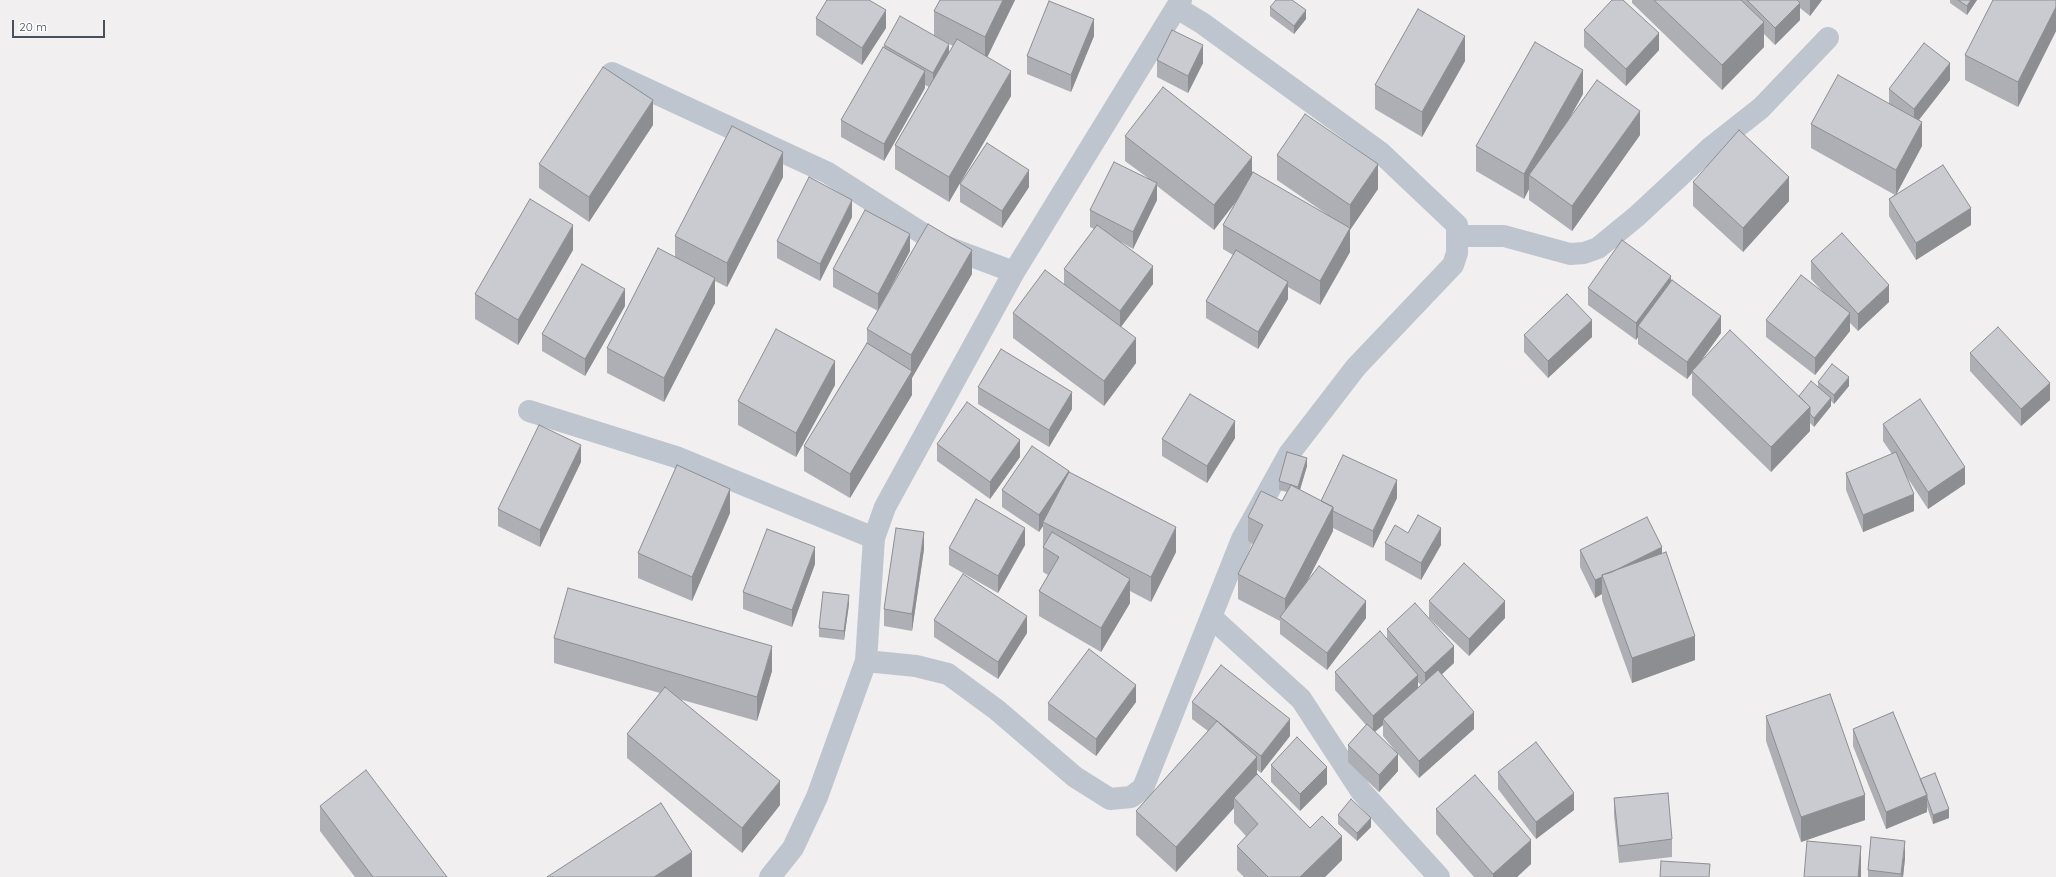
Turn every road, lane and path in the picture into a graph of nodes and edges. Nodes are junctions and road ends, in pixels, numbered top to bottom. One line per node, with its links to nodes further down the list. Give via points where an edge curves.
1 (1179, 4): 4 (street, via 1381,153 1457,225); 5 (street)
2 (1828, 38): 4 (street, via 1761,108 1710,149 1598,248 1570,254 1504,236)
3 (612, 73): 5 (street, via 828,173 939,244)
4 (1458, 236): 8 (street, via 1453,265 1356,367 1289,454 1242,539)
5 (1014, 272): 7 (street, via 885,507)
6 (529, 411): 7 (street, via 676,457)
7 (874, 538): 9 (street)
8 (1211, 617): 9 (street, via 1143,788 1131,797 1110,798 1075,777 997,710 948,674 916,666); 11 (street, via 1301,699 1361,791)
9 (866, 661): 10 (street, via 817,797 793,848)
10 (770, 877)
11 (1439, 877)

